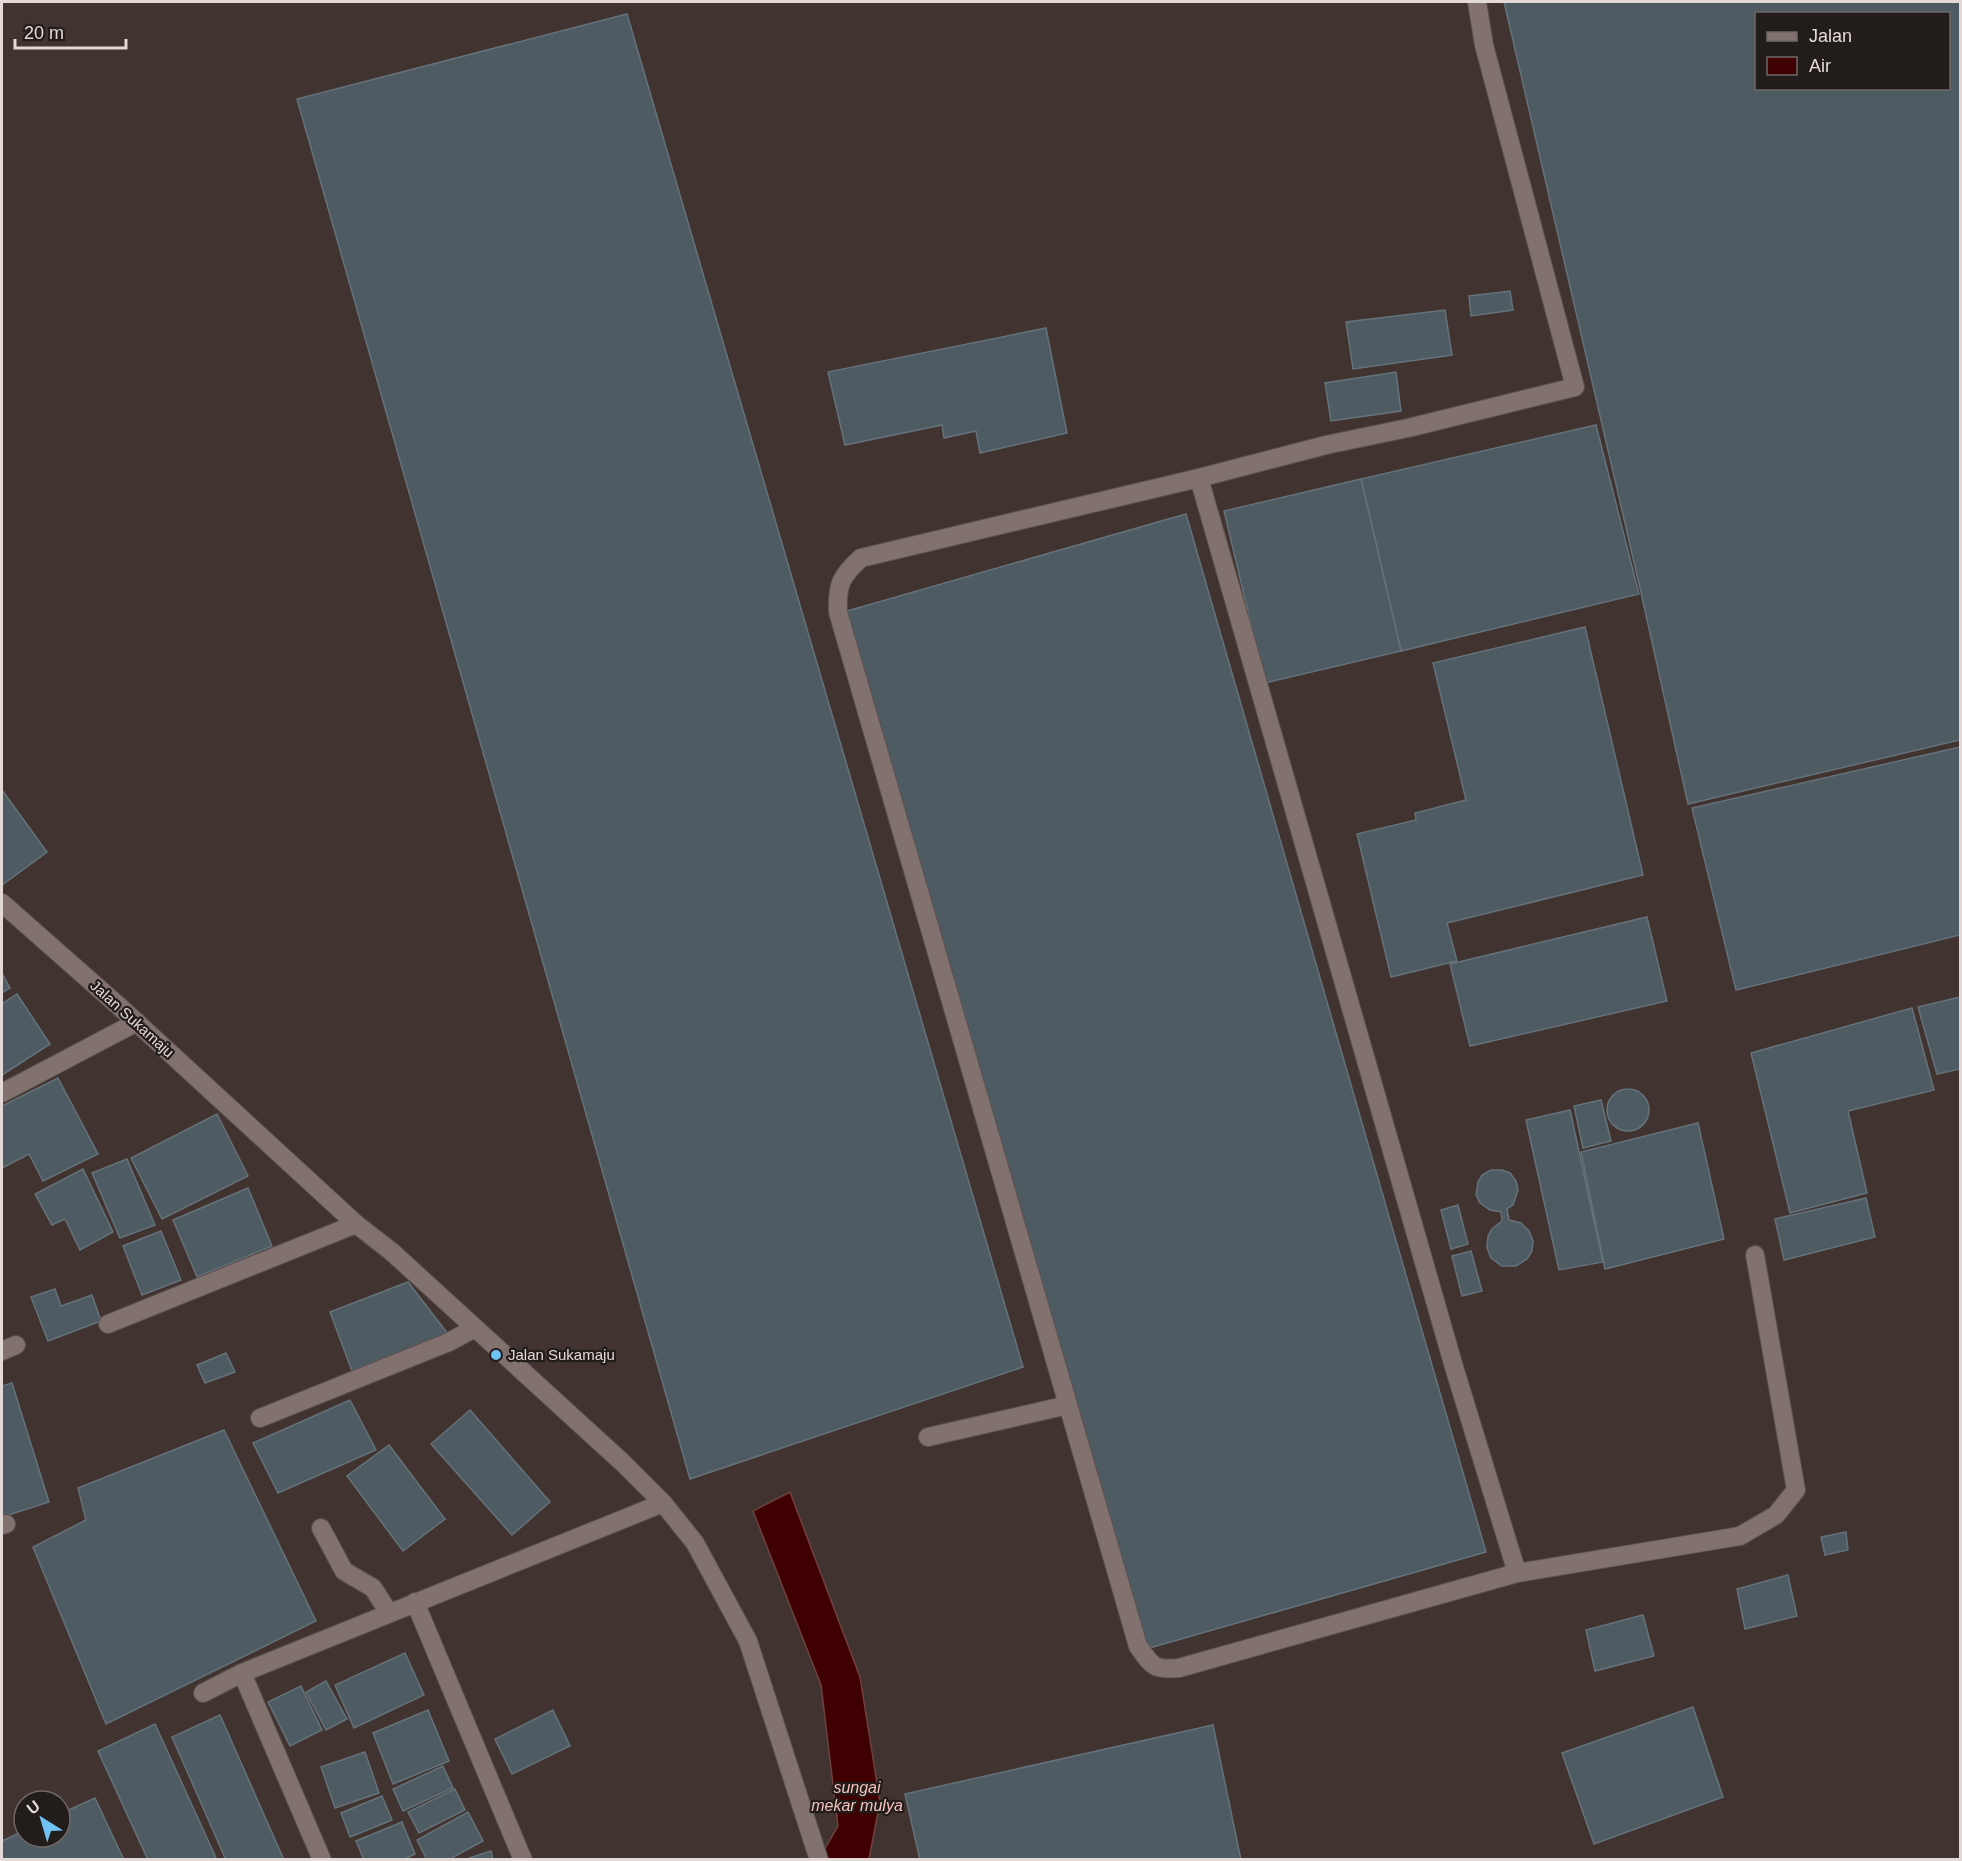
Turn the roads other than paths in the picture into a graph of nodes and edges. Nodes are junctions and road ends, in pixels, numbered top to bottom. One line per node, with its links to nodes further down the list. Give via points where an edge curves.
1 (1477, 2): 2 (street, via 1484,45 1575,387)
2 (1199, 478): 10 (street, via 861,558 846,571 837,592 838,612); 15 (street)
3 (2, 903): 4 (street, Jalan Sukamaju)
4 (137, 1022): 5 (street); 6 (street, Jalan Sukamaju)
5 (2, 1092)
6 (356, 1224): 8 (street); 9 (street, Jalan Sukamaju)
7 (1755, 1255): 15 (street, via 1796,1490 1776,1515 1740,1536)
8 (108, 1324)
9 (475, 1328): 11 (street); 13 (street, Jalan Sukamaju)
10 (1068, 1405): 12 (street); 15 (street, via 1138,1646 1150,1664 1160,1670 1179,1668)
11 (260, 1418)
12 (928, 1437)
13 (663, 1503): 16 (street); 22 (street, Jalan Sukamaju, via 695,1543 748,1641)
14 (321, 1528): 17 (street, via 344,1570 373,1588)
15 (1517, 1573)
16 (415, 1602): 17 (street); 21 (street)
17 (389, 1613): 18 (street)
18 (242, 1673): 19 (street); 20 (street)
19 (203, 1693)
20 (322, 1860)
21 (524, 1860)
22 (819, 1860)

